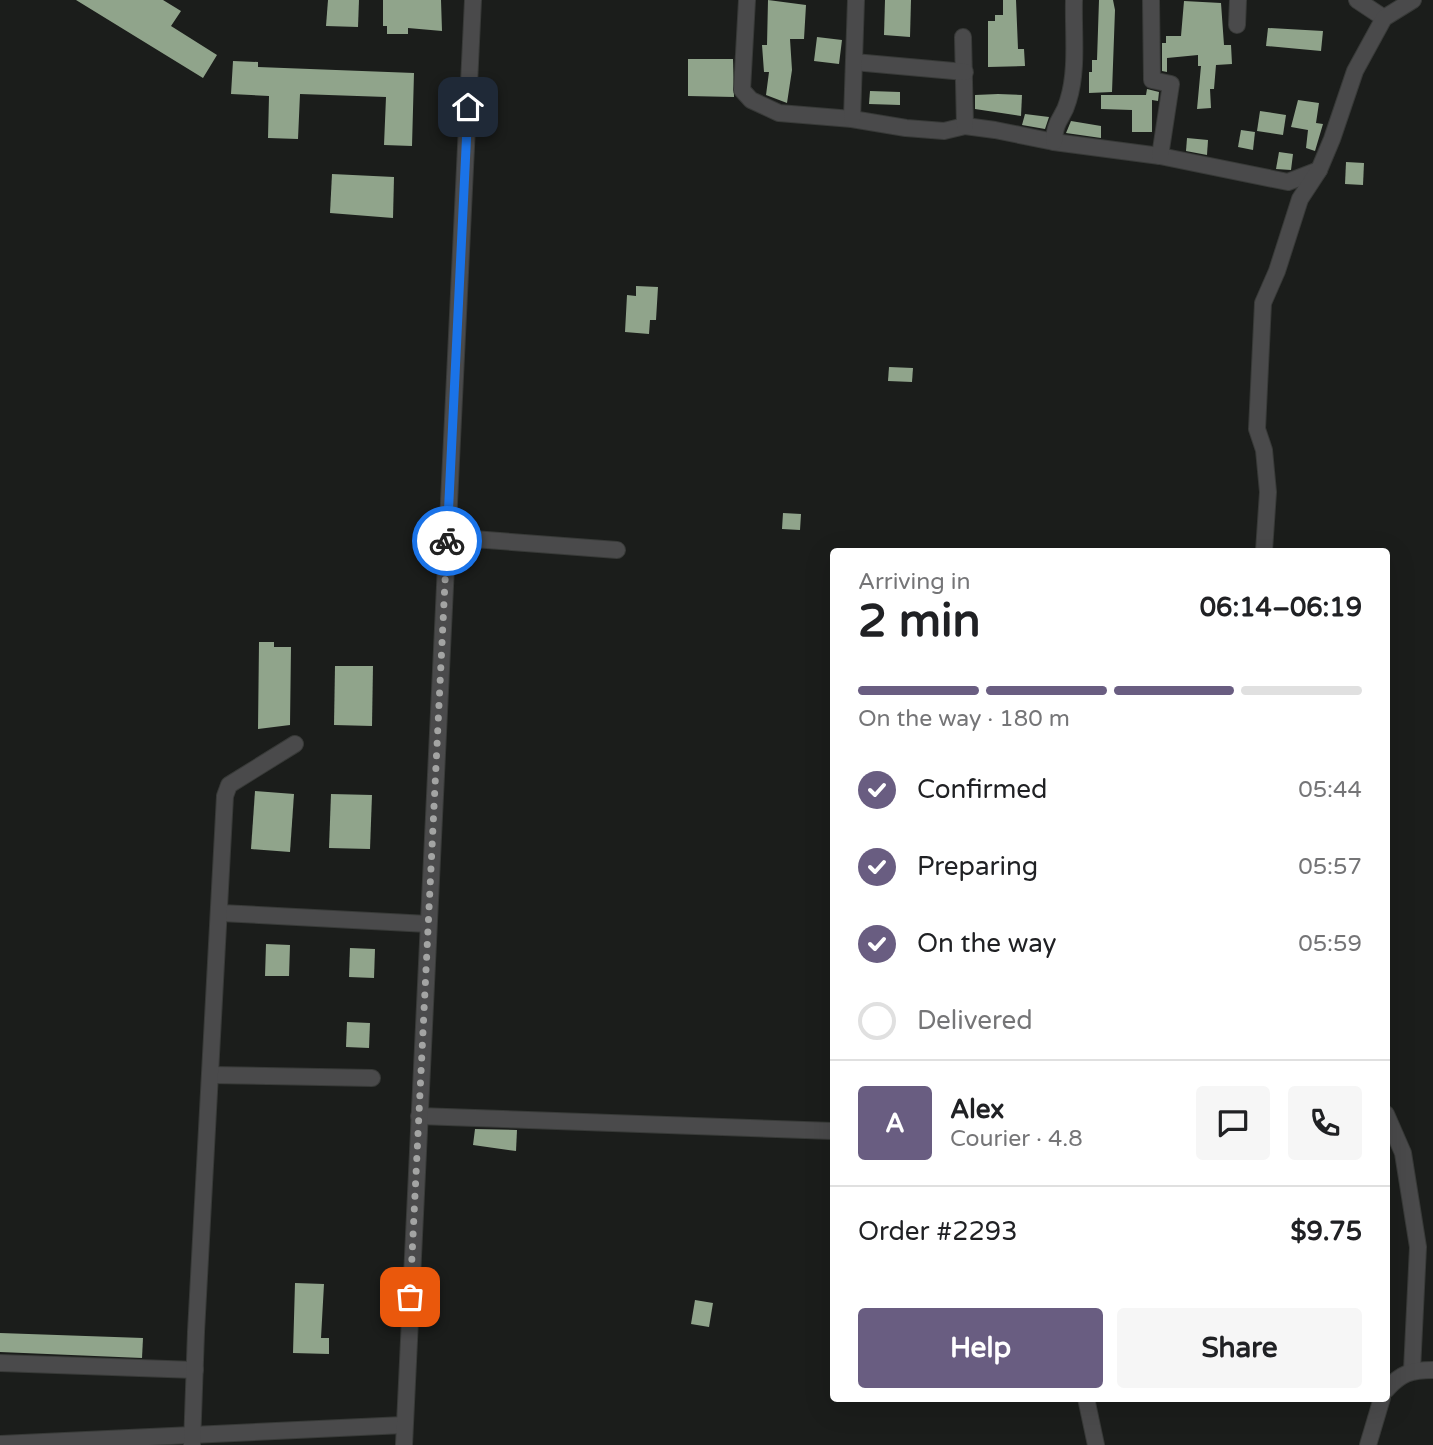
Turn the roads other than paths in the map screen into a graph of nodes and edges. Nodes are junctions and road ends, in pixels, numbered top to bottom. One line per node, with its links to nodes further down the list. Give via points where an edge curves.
1 (473, 0): 21 (street)
2 (747, 0): 14 (street, via 742,90 751,100 779,113)
3 (856, 0): 12 (street)
4 (1074, 0): 16 (street, via 1072,79 1068,104 1055,123)
5 (1151, 0): 17 (street, via 1152,80 1171,85)
6 (1238, 0): 10 (street)
7 (1357, 0): 9 (street)
8 (1413, 0): 9 (street)
9 (1384, 18): 18 (street, via 1355,71)
10 (1237, 25)
11 (964, 37): 13 (street)
12 (854, 62): 13 (street); 14 (street)
13 (965, 72): 15 (street)
14 (852, 119): 15 (street, via 944,131)
15 (965, 126): 16 (street)
16 (1054, 142): 17 (street)
17 (1160, 156): 19 (street)
18 (1319, 170): 19 (street); 20 (street)
19 (1288, 182): 20 (street)
20 (1300, 199): 22 (street, via 1259,326 1257,429 1268,492)
21 (447, 537): 23 (street); 26 (street)
22 (1264, 548)
23 (617, 550)
24 (295, 744): 25 (street, via 229,785)
25 (221, 913): 26 (street); 27 (street)
26 (428, 924): 29 (street)
27 (211, 1075): 28 (street); 33 (street)
28 (372, 1078)
29 (419, 1116): 31 (street); 39 (street)
30 (1390, 1123): 34 (street, via 1403,1153 1418,1247)
31 (830, 1131)
32 (0, 1363): 33 (street)
33 (195, 1370): 40 (street)
34 (1412, 1370): 35 (street); 36 (street)
35 (1433, 1370)
36 (1390, 1386)
37 (1087, 1402): 43 (street)
38 (1381, 1402): 44 (street)
39 (404, 1425): 40 (street); 42 (street)
40 (193, 1439): 41 (street)
41 (0, 1444)
42 (404, 1445)
43 (1096, 1445)
44 (1368, 1445)

